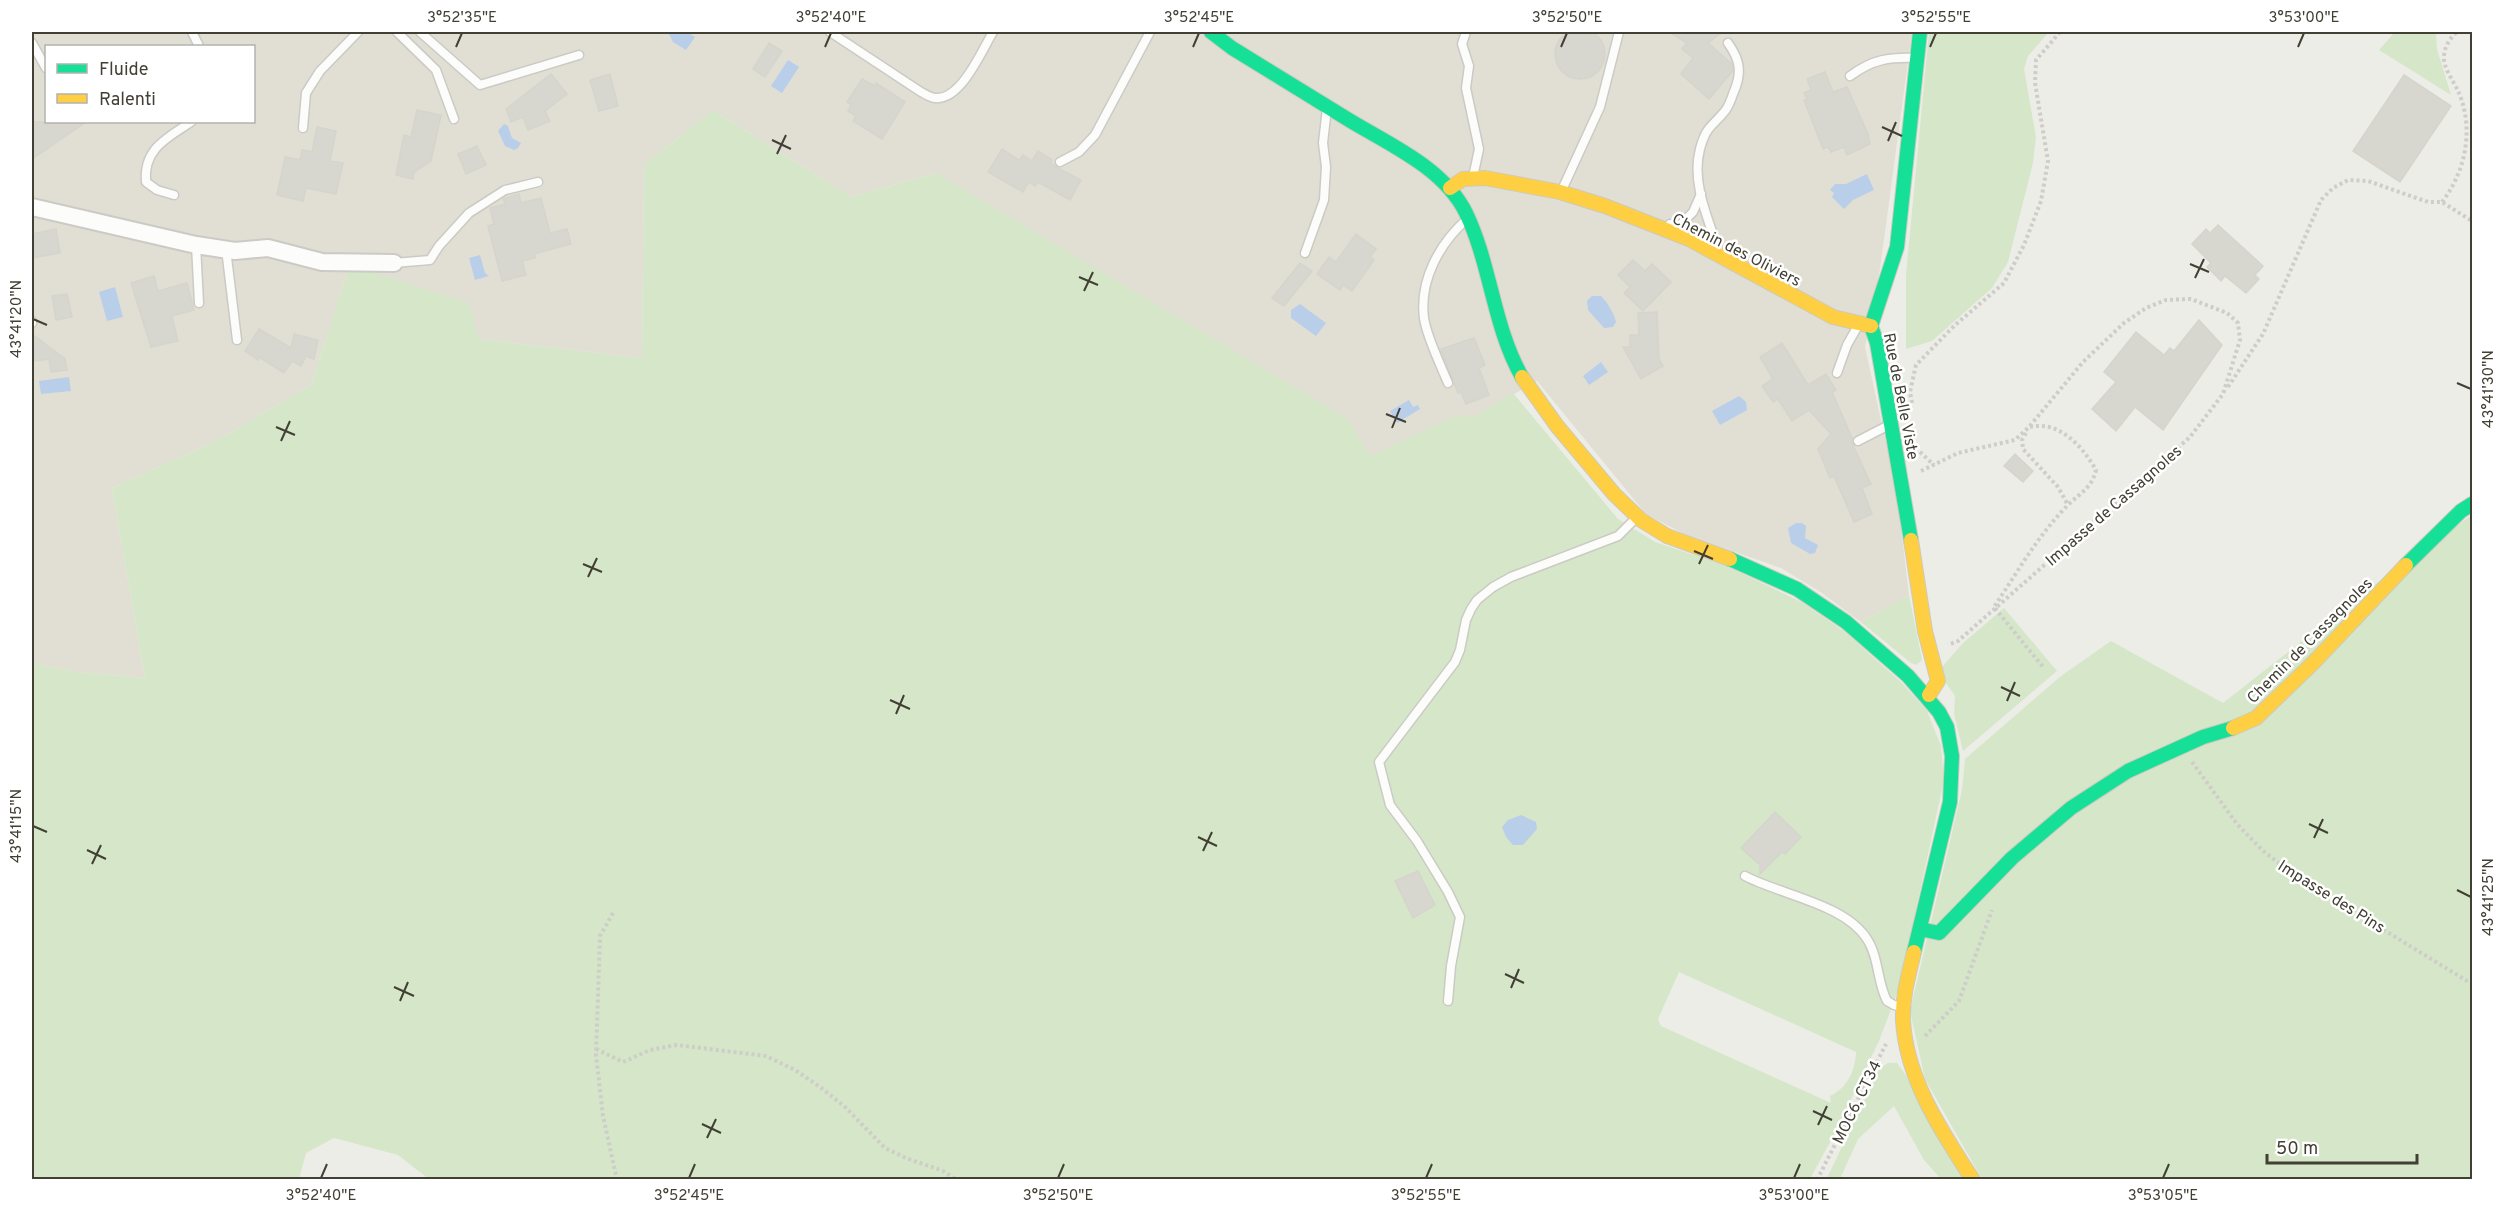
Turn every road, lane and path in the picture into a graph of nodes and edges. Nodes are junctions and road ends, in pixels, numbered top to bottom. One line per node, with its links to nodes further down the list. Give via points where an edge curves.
1 (358, 32): 24 (lane, via 320,71 306,93)
2 (397, 32): 22 (lane, via 436,70)
3 (420, 32): 16 (lane, via 480,85)
4 (830, 32): 5 (lane, via 935,98 950,95 963,83)
5 (993, 32)
6 (1150, 32): 25 (lane, via 1095,135 1079,152)
7 (1210, 32): 21 (street)
8 (1466, 32): 26 (lane, via 1462,44 1469,66 1466,88 1479,149)
9 (1619, 32): 29 (lane, via 1599,107)
10 (1919, 32): 17 (street, Rue de Belle Viste)
11 (2060, 32): 48 (path, via 2036,60 2048,161 2041,201 2004,283 1916,364 1910,392)
12 (2457, 32): 32 (path, via 2448,41 2443,57 2468,118 2468,142)
13 (32, 43): 15 (lane)
14 (1728, 43): 30 (lane, via 1741,69 1726,110 1708,126 1699,150)
15 (37, 51): 18 (lane); 19 (lane)
16 (579, 55)
17 (1917, 58): 20 (lane, via 1893,57 1866,64); 43 (street, Rue de Belle Viste, via 1897,247)
18 (32, 60)
19 (45, 66)
20 (1850, 76)
21 (1327, 107): 28 (street, via 1413,160); 39 (lane, via 1324,200)
22 (454, 119)
23 (189, 123): 31 (lane, via 150,155 145,168 146,182)
24 (303, 128)
25 (1060, 162)
26 (1473, 177): 28 (street); 29 (street, Chemin des Oliviers)
27 (538, 182): 41 (lane, via 505,190 469,213 430,260)
28 (1450, 188): 34 (street)
29 (1560, 192): 36 (street, Chemin des Oliviers)
30 (1701, 194): 36 (lane, via 1693,212 1680,225); 40 (lane)
31 (174, 195)
32 (2442, 202): 35 (path, Impasse de Cassagnoles); 47 (path, Impasse de Cassagnoles, via 2428,202 2368,181 2348,180 2333,188 2321,201 2263,334)
33 (32, 207): 37 (street)
34 (1468, 219): 46 (lane, via 1440,247 1425,291 1424,318); 57 (street, via 1511,356 1525,382 1548,416)
35 (2472, 221)
36 (1652, 224): 40 (street, Chemin des Oliviers)
37 (196, 245): 38 (street); 42 (lane)
38 (226, 249): 41 (street, via 268,248 322,262); 44 (lane)
39 (1305, 254)
40 (1720, 256): 43 (street, Chemin des Oliviers, via 1833,318)
41 (394, 263)
42 (199, 303)
43 (1865, 325): 45 (lane, via 1847,345); 49 (street, Rue de Belle Viste, via 1877,343)
44 (237, 340)
45 (1837, 373)
46 (1448, 383)
47 (2223, 394): 50 (path, Impasse de Cassagnoles, via 2240,340 2238,323 2227,313 2191,299 2166,300 2146,308 2118,328 2083,362); 58 (path, Impasse de Cassagnoles, via 2190,437)
48 (1913, 414)
49 (1892, 423): 51 (lane); 54 (street, Rue de Belle Viste)
50 (2029, 428): 53 (path, Impasse de Cassagnoles, via 2015,440 1958,453); 56 (path, Impasse de Cassagnoles, via 2022,440 2023,449 2058,487); 56 (path, Impasse de Cassagnoles, via 2039,425 2060,431 2087,454 2096,470 2094,481)
51 (1858, 441)
52 (1918, 445): 53 (path, via 1920,455)
53 (1934, 465): 54 (path, Impasse de Cassagnoles)
54 (1901, 475): 59 (street, Rue de Belle Viste)
55 (2472, 504): 66 (street, Chemin de Cassagnoles, via 2391,580 2256,718 2128,771 2071,808 2012,858 1939,933)
56 (2068, 505): 58 (path, Impasse de Cassagnoles, via 2024,559)
57 (1637, 517): 61 (street, via 1674,540 1747,565 1794,587 1841,620); 68 (lane, via 1618,536 1512,577 1477,600 1466,620 1455,662 1379,762 1390,805 1417,841 1460,916)
58 (1994, 607): 59 (path, Impasse de Cassagnoles, via 1958,641); 60 (path)
59 (1930, 652): 61 (street, Rue de Belle Viste, via 1938,681)
60 (2043, 667)
61 (1929, 695): 66 (street, via 1946,723 1953,781)
62 (2188, 757): 67 (path, Impasse des Pins, via 2237,824 2262,850 2294,875)
63 (1745, 876): 69 (lane, via 1852,923 1868,940 1887,1001)
64 (1994, 904): 70 (path, MOC6, CT34, via 1959,1001 1924,1036)
65 (613, 913): 71 (path, via 600,936)
66 (1920, 929): 69 (street)
67 (2472, 984)
68 (1448, 1001)
69 (1903, 1007): 70 (street)
70 (1905, 1038): 74 (path, MOC6, CT34, via 1888,1041 1883,1047); 75 (street, via 1928,1104)
71 (596, 1049): 72 (path, via 603,1116); 73 (path, via 623,1062 650,1050 677,1045 766,1056 820,1087 885,1148)
72 (617, 1179)
73 (957, 1179)
74 (1817, 1179)
75 (1973, 1179)

